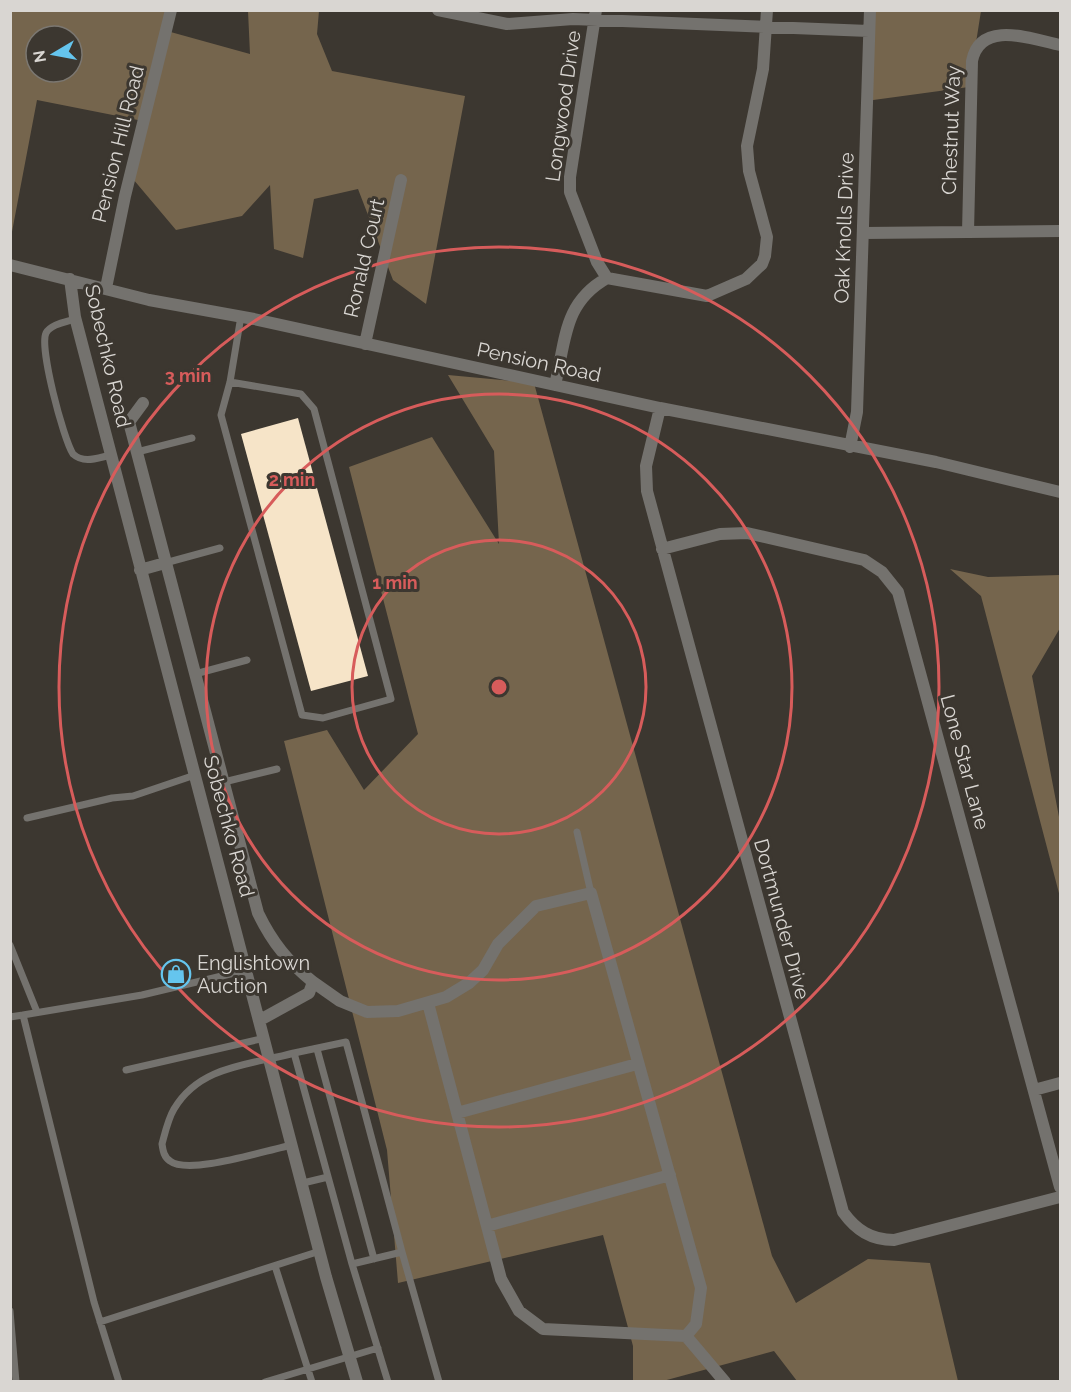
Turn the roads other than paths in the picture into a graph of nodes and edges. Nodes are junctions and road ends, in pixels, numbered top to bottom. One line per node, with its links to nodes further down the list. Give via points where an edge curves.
1 (171, 10): 16 (street, Pension Hill Road)
2 (438, 10): 5 (street, via 507,24)
3 (767, 10): 6 (street)
4 (870, 10): 7 (street, Oak Knolls Drive)
5 (595, 15): 6 (street); 14 (street, Longwood Drive, via 570,192)
6 (766, 27): 7 (street); 14 (street, via 763,69 747,146 749,171 767,237 762,264 746,279 707,296)
7 (869, 31): 12 (street, Oak Knolls Drive)
8 (1060, 45): 11 (street, Chestnut Way, via 1002,34 984,39 977,47 972,61)
9 (401, 180): 19 (street, Ronald Court)
10 (1060, 231): 11 (street)
11 (968, 232): 12 (street)
12 (864, 233): 25 (street, Oak Knolls Drive, via 857,412)
13 (10, 265): 15 (street, Pension Road)
14 (607, 278): 21 (street, via 588,289 574,308)
15 (70, 279): 16 (street, Pension Road); 18 (street, Sobechko Road)
16 (106, 288): 17 (street, Pension Road, via 149,300)
17 (241, 316): 19 (street, Pension Road); 20 (lane)
18 (75, 319): 27 (street, Sobechko Road); 27 (lane, via 48,330 44,355 73,454 87,460)
19 (365, 344): 21 (street, Pension Road)
20 (230, 382): 20 (lane, via 221,415 302,715 323,718 391,699 314,409 301,394)
21 (555, 385): 23 (street, Pension Road)
22 (143, 404): 26 (street, via 129,422)
23 (660, 408): 25 (street, Pension Road); 30 (street, Dortmunder Drive, via 645,476)
24 (192, 438): 26 (lane)
25 (850, 447): 28 (street, Pension Road, via 936,462)
26 (137, 452): 31 (street)
27 (111, 456): 32 (street, Sobechko Road)
28 (1060, 492)
29 (220, 548): 31 (lane)
30 (662, 549): 56 (street, Lone Star Lane, via 720,534 747,533 858,558 882,572 898,592); 63 (street, Dortmunder Drive, via 843,1212 866,1235 894,1240)
31 (165, 563): 32 (street); 34 (street)
32 (140, 570): 36 (street, Sobechko Road)
33 (247, 660): 34 (lane)
34 (195, 674): 37 (street)
35 (277, 770): 37 (lane)
36 (195, 775): 38 (lane, via 133,796); 42 (street, Sobechko Road)
37 (224, 783): 43 (street, via 258,913 272,942 293,967)
38 (27, 818)
39 (576, 832): 40 (lane)
40 (591, 893): 44 (street, via 536,906 498,945 483,970 469,983); 53 (street)
41 (10, 945): 45 (lane)
42 (247, 970): 45 (lane, via 142,995); 48 (street, Sobechko Road)
43 (313, 982): 44 (street, via 340,1001 368,1012 398,1011); 48 (street, via 309,993)
44 (428, 1003): 57 (street)
45 (37, 1012): 46 (lane)
46 (23, 1014): 47 (lane); 71 (lane)
47 (10, 1017)
48 (260, 1020): 49 (street, Sobechko Road)
49 (265, 1038): 52 (street, Sobechko Road); 54 (lane)
50 (317, 1049): 51 (lane); 66 (lane, via 346,1042); 67 (lane)
51 (294, 1053): 52 (lane); 60 (lane)
52 (271, 1059): 58 (street, Sobechko Road); 58 (lane, via 254,1060 208,1075 184,1095 172,1110 162,1144 164,1154 177,1165 194,1165)
53 (637, 1064): 57 (street); 59 (street)
54 (126, 1070)
55 (1060, 1083): 56 (street)
56 (1034, 1090): 62 (street, Lone Star Lane)
57 (457, 1113): 64 (street)
58 (293, 1145): 61 (street, Sobechko Road)
59 (670, 1175): 64 (street); 72 (street, via 701,1288 696,1324)
60 (328, 1177): 61 (lane); 68 (lane)
61 (303, 1183): 65 (street, Sobechko Road)
62 (1060, 1187)
63 (1060, 1197)
64 (487, 1226): 72 (street, via 501,1279 519,1311 543,1329)
65 (320, 1251): 69 (lane); 74 (street, Sobechko Road)
66 (402, 1252): 67 (lane); 82 (lane)
67 (374, 1259): 68 (lane)
68 (352, 1264): 73 (lane)
69 (275, 1266): 71 (lane); 75 (lane)
70 (10, 1311): 76 (lane)
71 (100, 1322): 77 (lane)
72 (686, 1336): 83 (street)
73 (378, 1348): 74 (lane); 81 (lane)
74 (350, 1357): 75 (lane); 80 (street, Sobechko Road)
75 (308, 1368): 78 (lane); 79 (lane)
76 (16, 1382)
77 (119, 1382)
78 (265, 1382)
79 (312, 1382)
80 (357, 1382)
81 (388, 1382)
82 (439, 1382)
83 (725, 1382)

